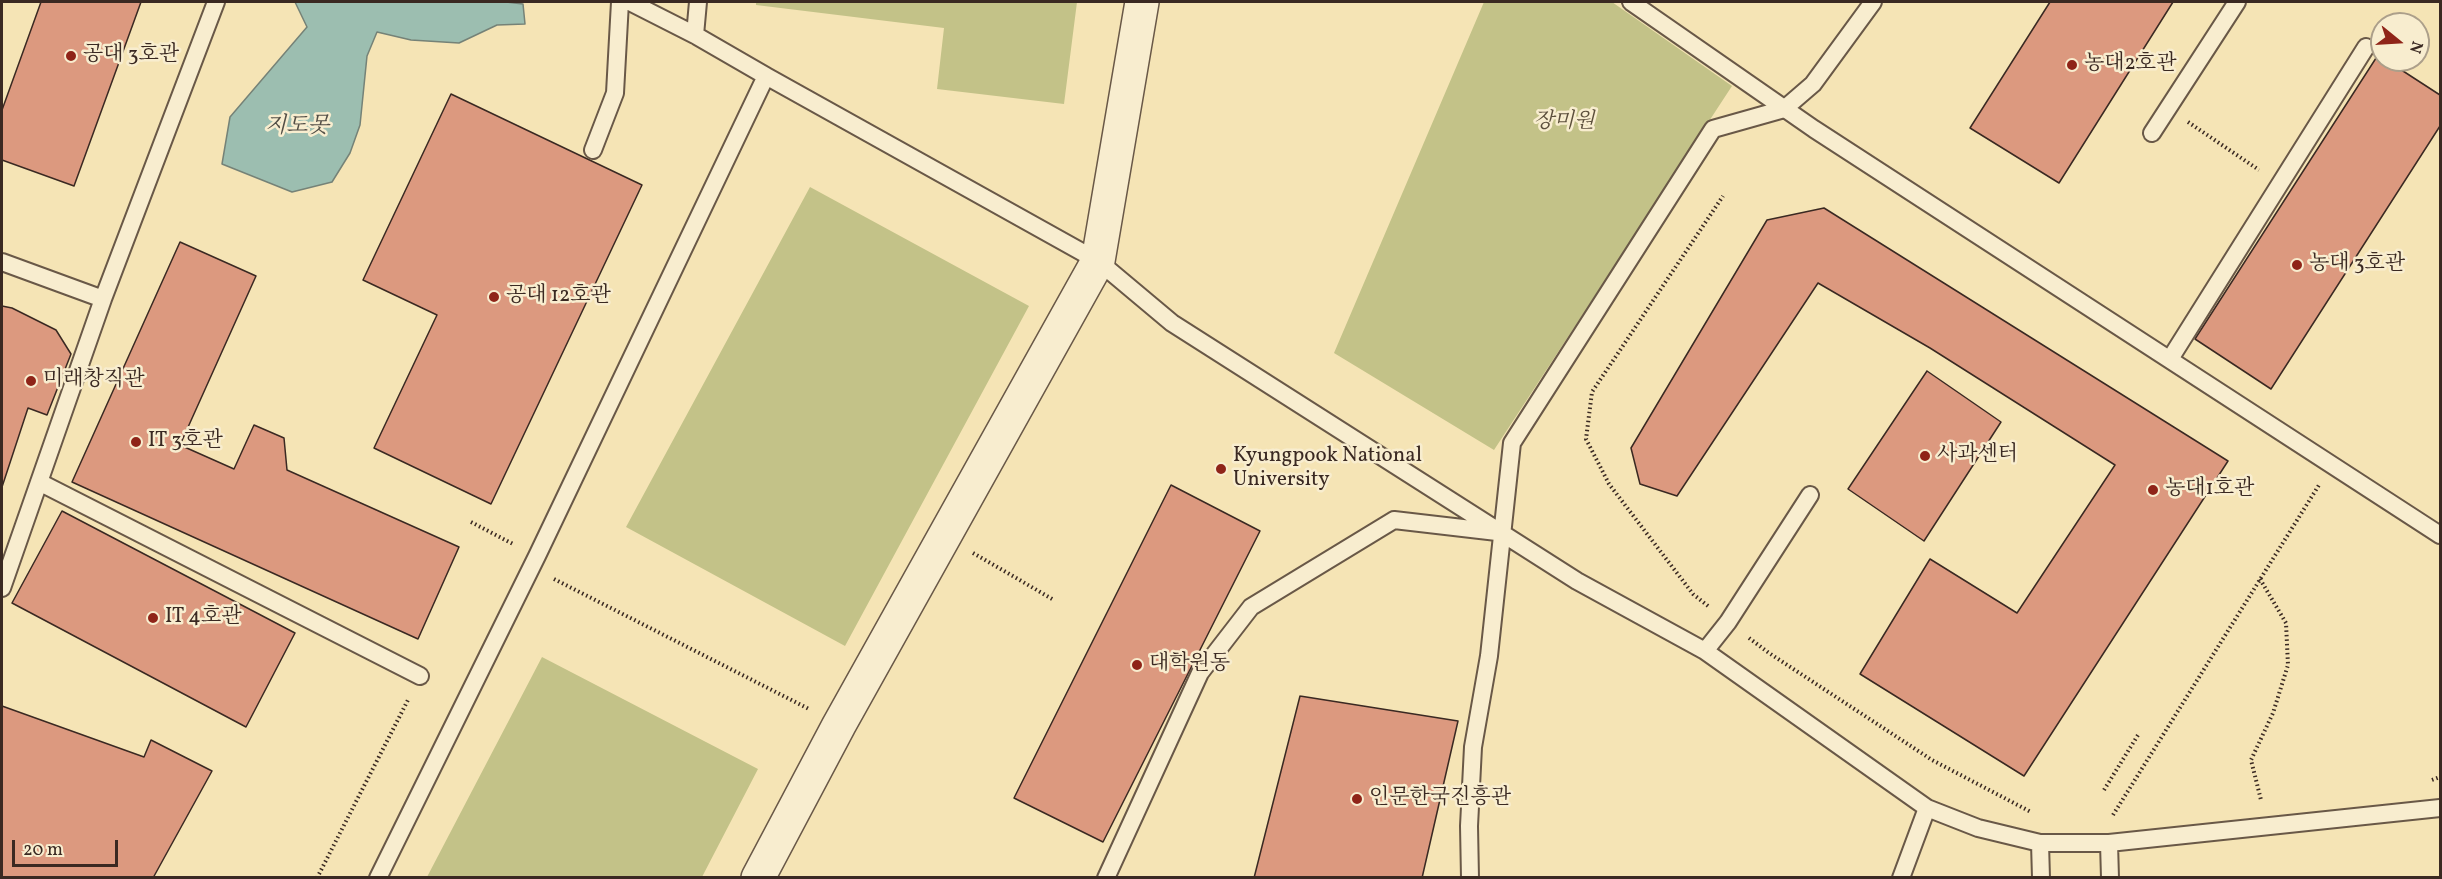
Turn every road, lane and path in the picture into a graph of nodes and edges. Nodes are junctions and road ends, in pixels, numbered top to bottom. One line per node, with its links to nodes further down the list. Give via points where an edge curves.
1 (216, 2): 20 (lane)
2 (620, 2): 15 (lane, via 615,93)
3 (630, 2): 9 (lane)
4 (698, 2): 9 (lane)
5 (1142, 2): 18 (street)
6 (1631, 2): 13 (lane)
7 (1873, 2): 13 (lane, via 1813,84)
8 (2237, 2): 12 (lane)
9 (696, 35): 11 (lane)
10 (2366, 47): 16 (lane)
11 (766, 76): 18 (lane); 29 (lane)
12 (2168, 108): 14 (lane); 16 (path)
13 (1784, 109): 21 (lane); 26 (lane, via 1713,129 1512,443)
14 (2152, 133)
15 (592, 150)
16 (2280, 184): 21 (lane)
17 (1723, 196): 33 (path, via 1592,392 1586,439 1609,484 1693,594)
18 (1098, 261): 26 (lane, via 1172,323); 28 (street)
19 (2, 262): 20 (lane)
20 (103, 299): 22 (lane)
21 (2170, 360): 27 (lane)
22 (39, 482): 31 (lane); 35 (lane)
23 (2319, 485): 30 (path)
24 (1810, 495): 33 (lane)
25 (471, 522): 29 (path)
26 (1501, 532): 34 (lane, via 1577,580); 55 (lane, via 1394,520 1251,607 1200,673); 56 (lane, via 1489,656 1473,747)
27 (2440, 535)
28 (944, 536): 32 (path); 36 (street)
29 (533, 562): 36 (path); 53 (lane)
30 (2260, 579): 42 (path, via 2286,623 2288,665 2273,713 2251,760); 48 (path)
31 (2, 588)
32 (1054, 600)
33 (1728, 622): 34 (lane); 47 (path, via 1932,760)
34 (1705, 651): 44 (lane)
35 (420, 676): 52 (path)
36 (839, 724): 54 (street)
37 (2138, 735): 40 (path)
38 (2440, 777): 39 (path)
39 (2424, 781)
40 (2104, 790)
41 (2272, 799): 42 (path)
42 (2261, 800): 43 (path)
43 (2250, 802)
44 (1927, 808): 50 (lane, via 1978,828); 57 (lane)
45 (2440, 808): 51 (lane)
46 (2103, 815): 48 (path)
47 (2039, 816)
48 (2113, 816): 49 (path)
49 (2122, 816)
50 (2040, 843): 51 (lane); 58 (lane)
51 (2109, 843): 59 (lane)
52 (317, 878)
53 (378, 878)
54 (758, 878)
55 (1106, 878)
56 (1470, 878)
57 (1900, 878)
58 (2041, 878)
59 (2110, 878)

